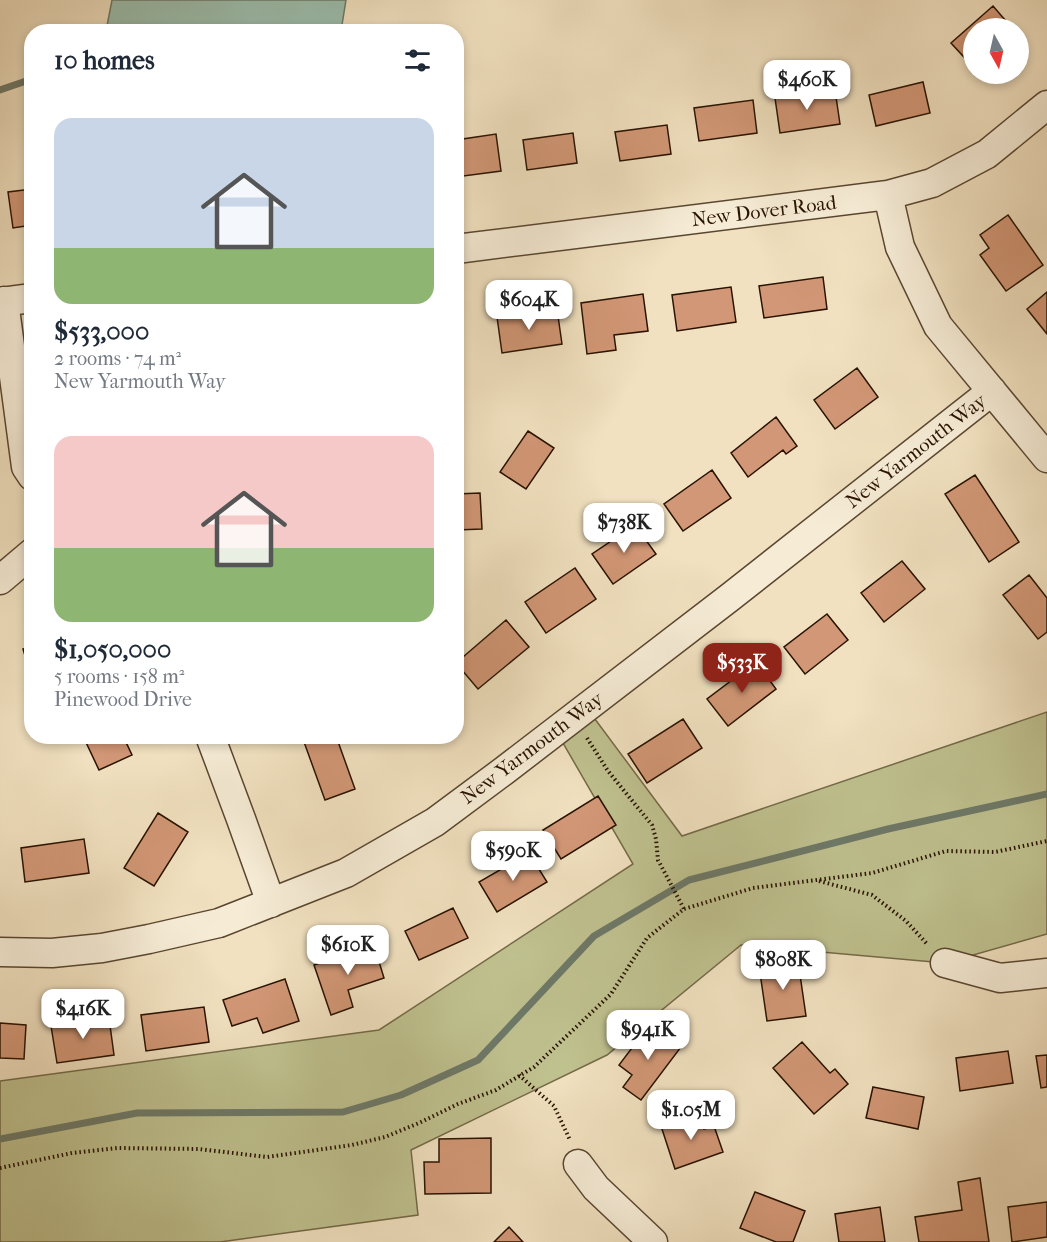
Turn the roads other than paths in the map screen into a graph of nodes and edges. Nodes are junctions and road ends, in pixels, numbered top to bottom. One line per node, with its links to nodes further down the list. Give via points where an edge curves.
1 (1047, 105): 2 (street, New Dover Road, via 987,154 932,183)
2 (888, 195): 3 (street, New Dover Road); 5 (street, via 900,247 938,326)
3 (464, 248)
4 (12, 300): 6 (street)
5 (992, 391): 7 (street); 11 (street, New Yarmouth Way, via 435,822 346,873)
6 (24, 442)
7 (1047, 458)
8 (24, 560): 9 (street)
9 (0, 580)
10 (213, 744): 11 (street)
11 (271, 903): 12 (street, New Yarmouth Way, via 219,923 102,948 52,953)
12 (0, 952)
13 (945, 963): 14 (street, via 1000,978)
14 (1047, 972)
15 (578, 1164): 16 (street, via 596,1188)
16 (652, 1242)

